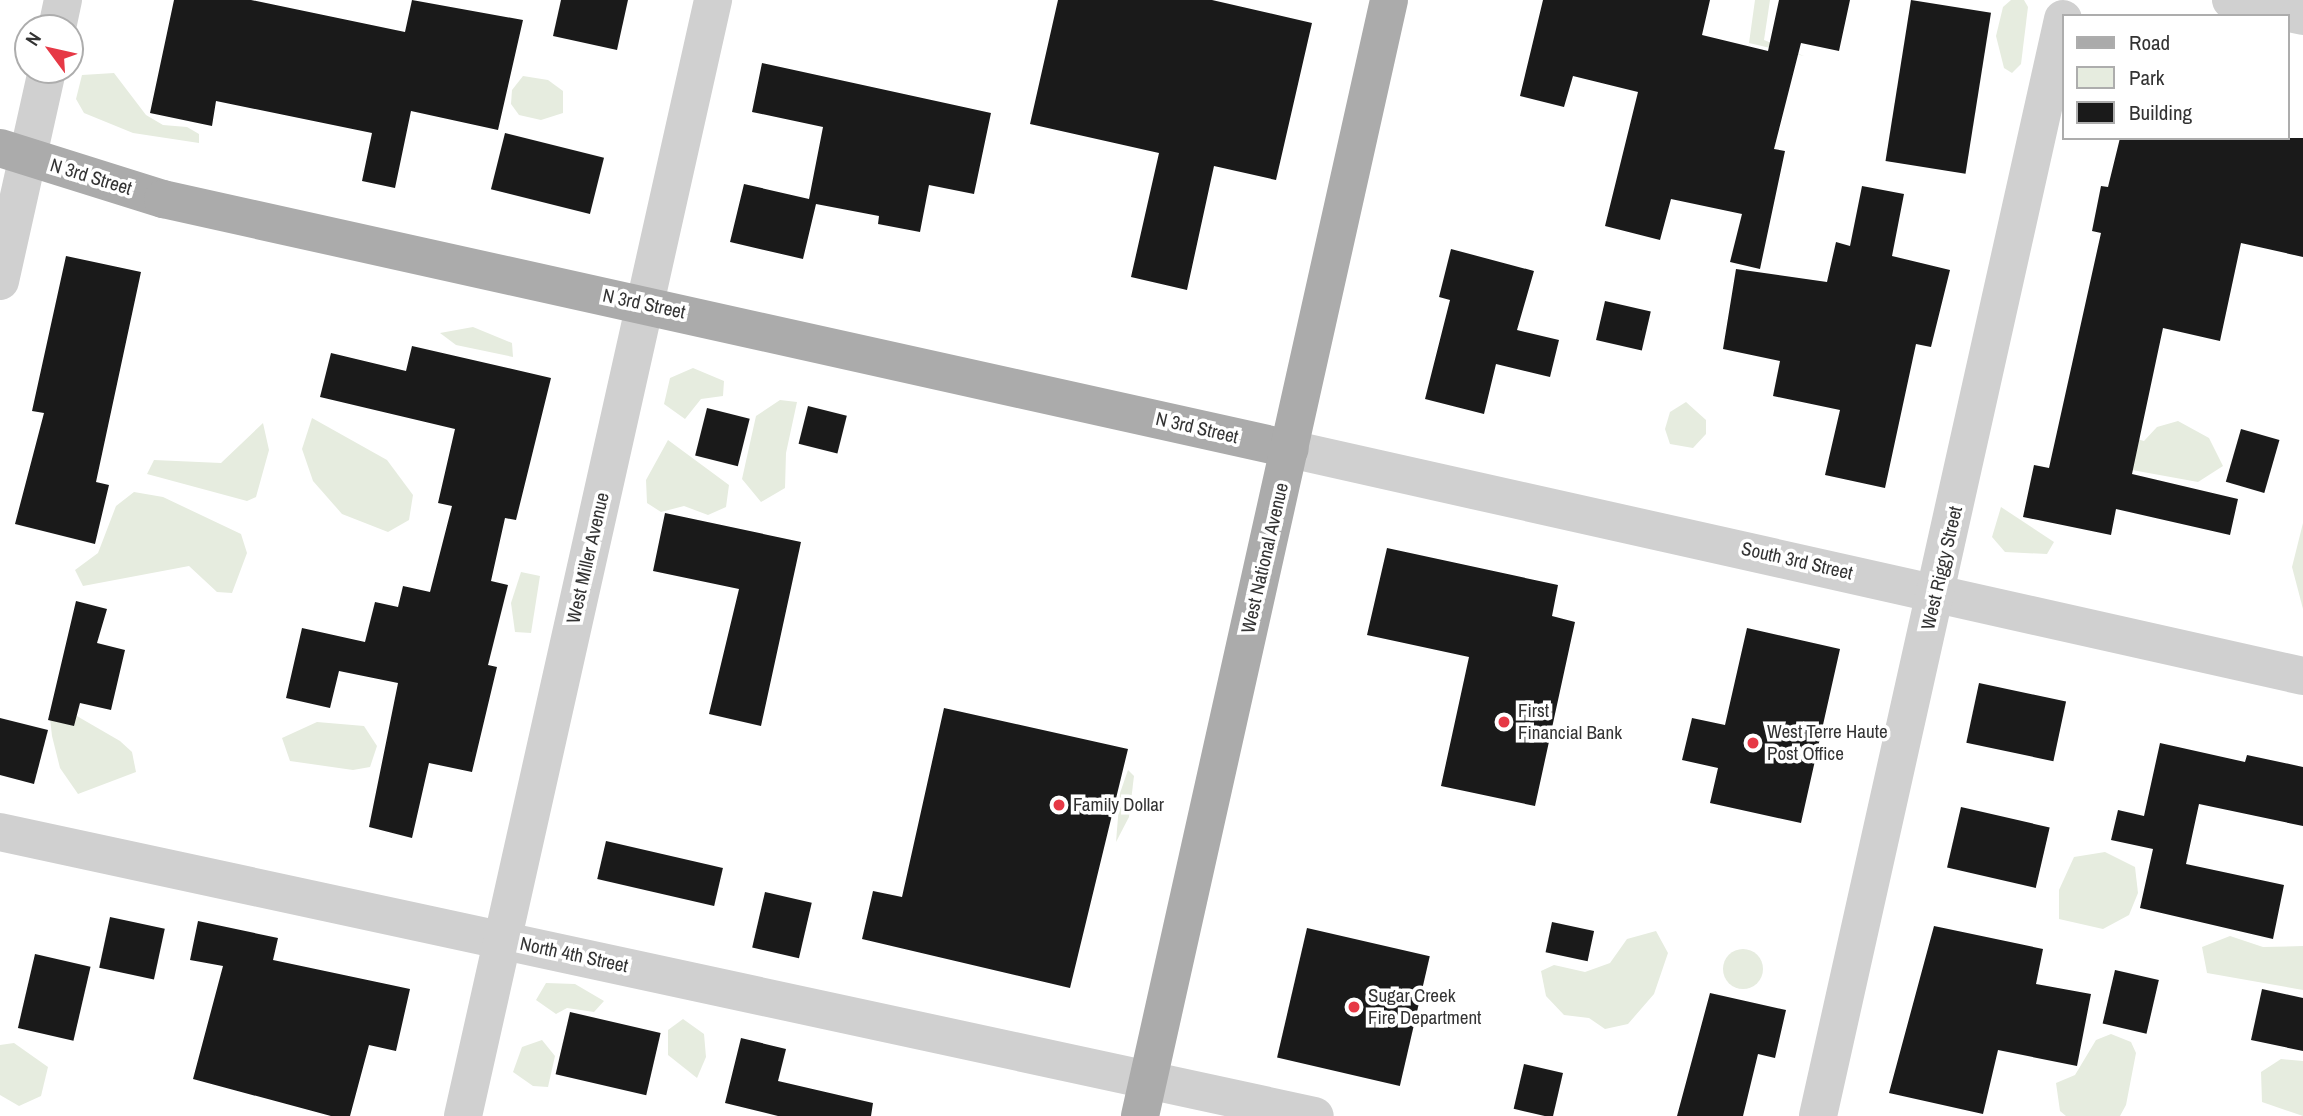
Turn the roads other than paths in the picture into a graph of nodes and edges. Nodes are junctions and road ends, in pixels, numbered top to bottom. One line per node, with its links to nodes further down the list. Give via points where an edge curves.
1 (713, 0): 9 (street, West Miller Avenue)
2 (1389, 0): 10 (main road, West National Avenue)
3 (2231, 0): 4 (street)
4 (2303, 16)
5 (2062, 26): 11 (street, West Riggy Street)
6 (41, 84): 7 (street)
7 (14, 153): 8 (street); 9 (main road, N 3rd Street, via 163,199)
8 (0, 281)
9 (645, 304): 10 (main road, N 3rd Street); 14 (street, West Miller Avenue)
10 (1290, 449): 11 (street, South 3rd Street); 15 (main road, West National Avenue)
11 (1937, 593): 12 (street, South 3rd Street); 19 (street, West Riggy Street)
12 (2303, 676)
13 (0, 832): 14 (street, North 4th Street)
14 (503, 940): 15 (street, North 4th Street); 16 (street, West Miller Avenue)
15 (1148, 1078): 17 (main road, West National Avenue); 18 (street, North 4th Street)
16 (463, 1116)
17 (1140, 1116)
18 (1315, 1116)
19 (1818, 1116)

